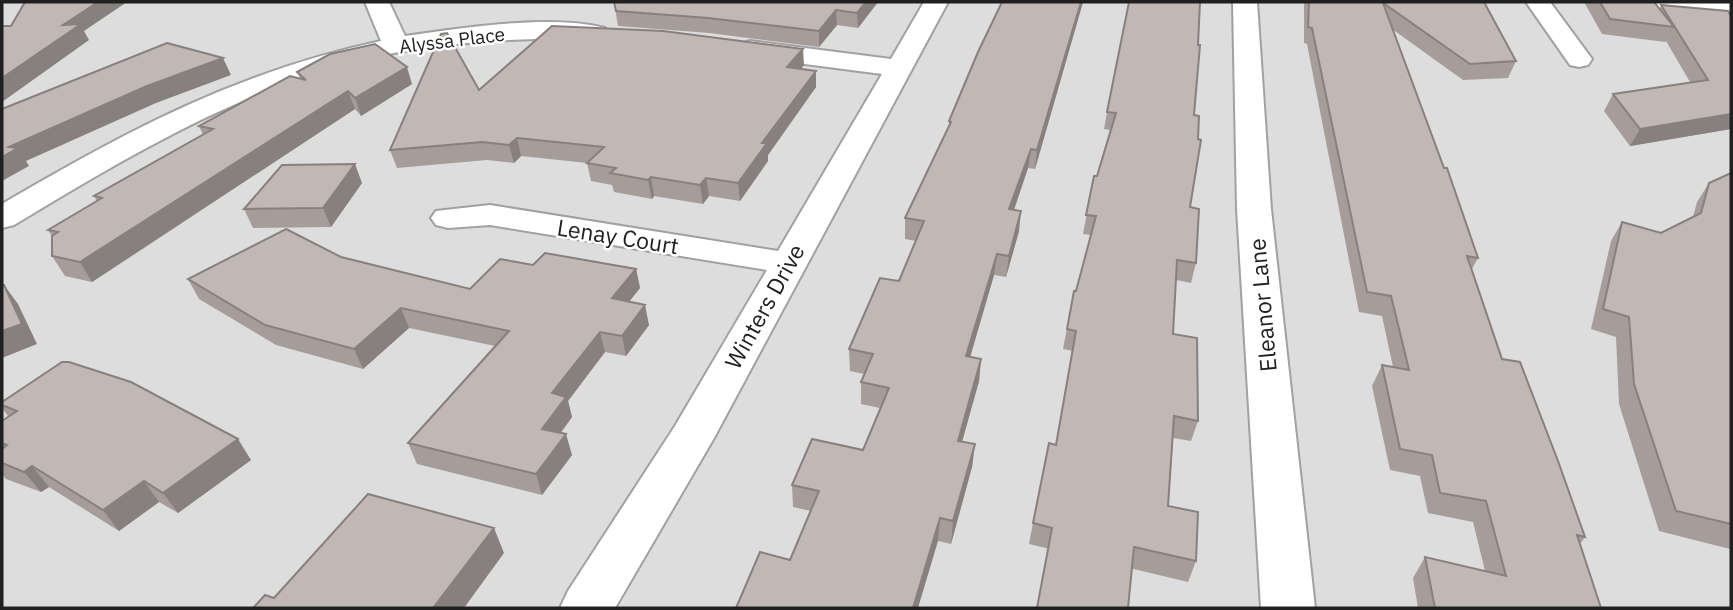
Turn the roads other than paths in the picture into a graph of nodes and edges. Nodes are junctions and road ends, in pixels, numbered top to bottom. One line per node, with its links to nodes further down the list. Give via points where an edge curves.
1 (377, 2): 8 (street)
2 (936, 2): 11 (street, Winters Drive)
3 (1245, 2): 16 (street, Eleanor Lane, via 1254,209)
4 (1538, 2): 10 (street)
5 (1654, 2): 6 (street)
6 (1731, 9)
7 (617, 35): 8 (street, Alyssa Place, via 513,32)
8 (396, 45): 12 (street, Alyssa Place, via 302,69 209,104 76,173)
9 (721, 46): 11 (street)
10 (1579, 59)
11 (897, 68): 14 (street, Winters Drive)
12 (2, 218)
13 (448, 218): 14 (street, Lenay Court, via 490,215)
14 (788, 263): 15 (street, Winters Drive, via 691,438)
15 (587, 608)
16 (1288, 608)

